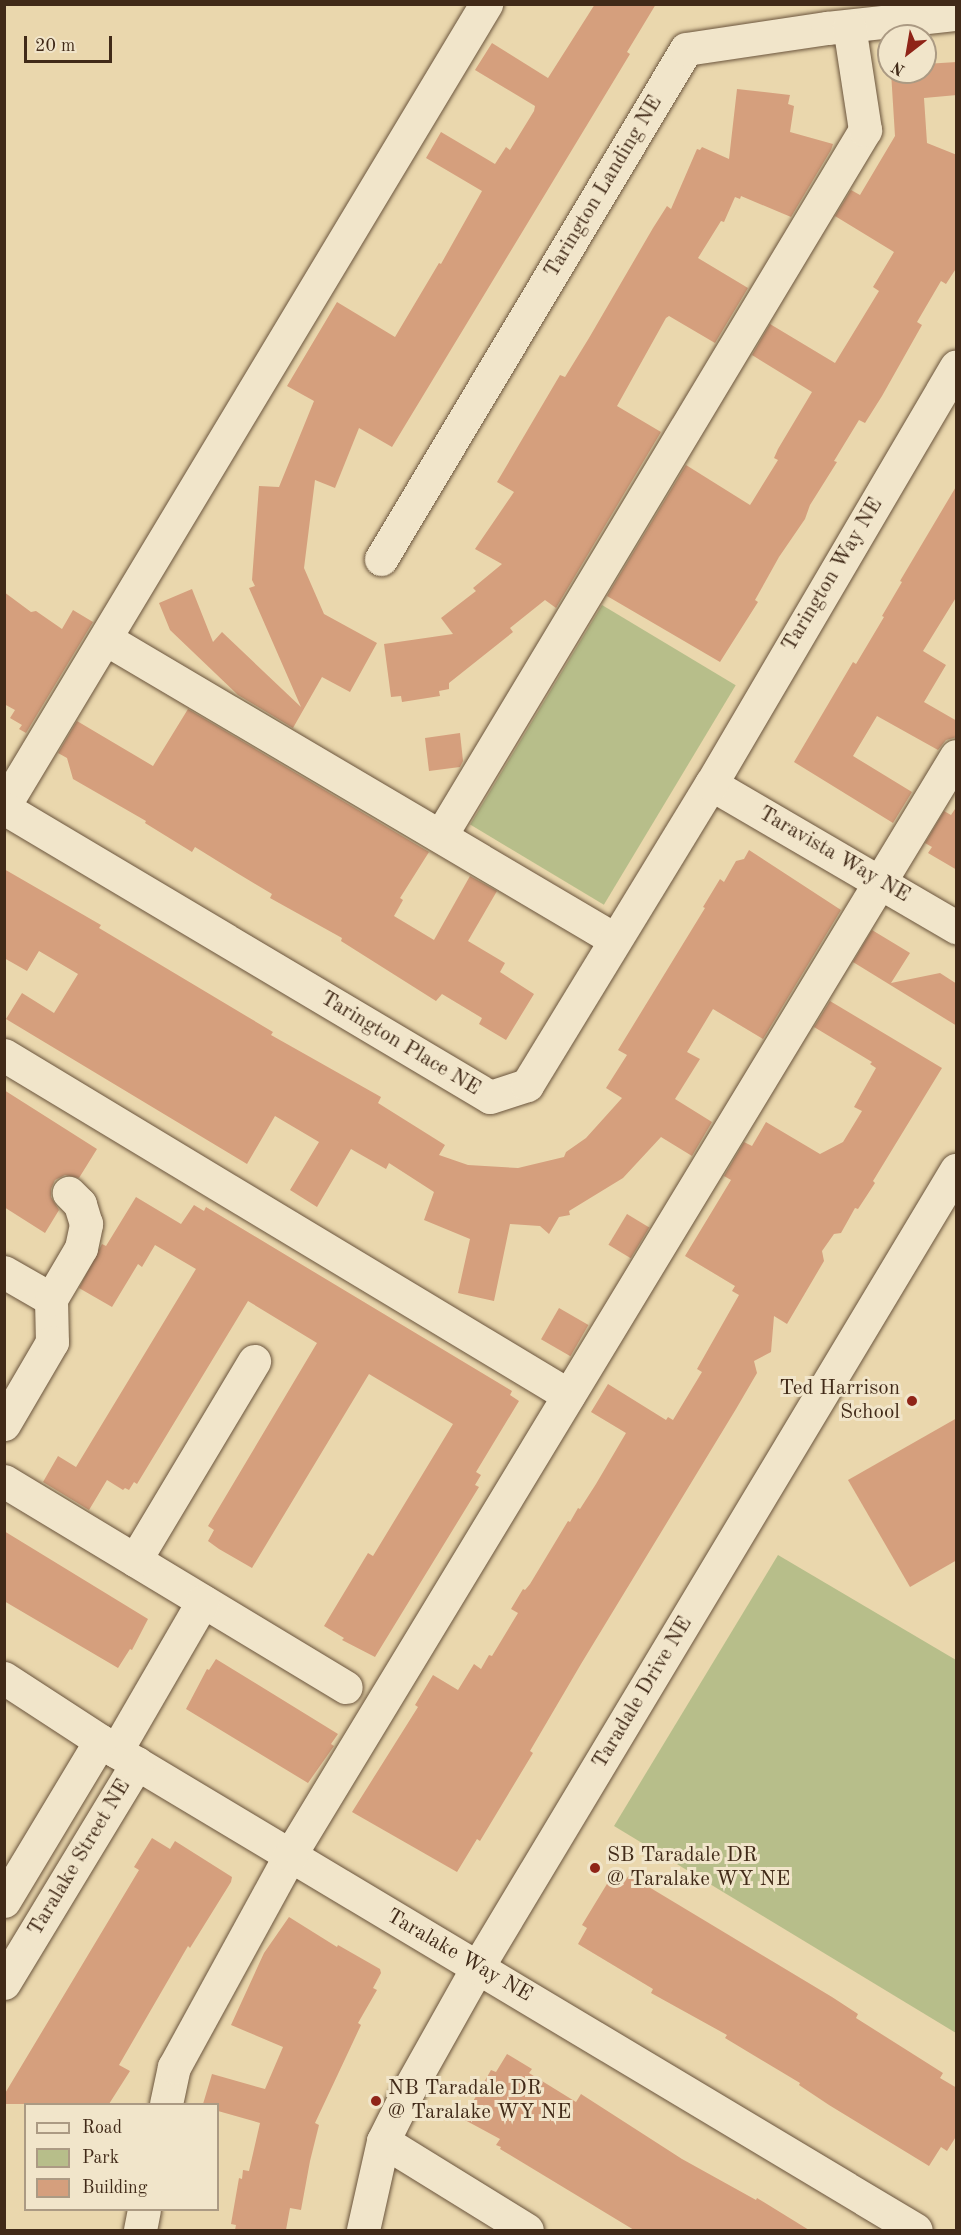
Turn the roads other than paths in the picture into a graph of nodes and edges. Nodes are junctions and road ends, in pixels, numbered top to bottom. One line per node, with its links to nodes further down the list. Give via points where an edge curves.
1 (486, 4): 6 (street)
2 (957, 14): 3 (street, Tarington Landing NE)
3 (833, 20): 5 (street, Tarington Landing NE, via 686,49); 10 (street, via 865,130)
4 (957, 366): 8 (street, Tarington Way NE)
5 (381, 559)
6 (106, 639): 9 (street); 10 (street)
7 (957, 756): 11 (street)
8 (711, 784): 11 (street, Taravista Way NE); 13 (street, Tarington Place NE)
9 (4, 807): 13 (street, Tarington Place NE, via 490,1097 527,1085)
10 (441, 835): 13 (street)
11 (881, 882): 12 (street, Taravista Way NE); 20 (street)
12 (957, 927)
13 (614, 939)
14 (4, 1055): 20 (street)
15 (957, 1170): 30 (street, Taradale Drive NE)
16 (69, 1193): 18 (street, via 80,1204 86,1224 81,1248)
17 (5, 1274): 18 (street)
18 (51, 1299): 21 (street, via 52,1342)
19 (254, 1360): 23 (street)
20 (568, 1395): 28 (street)
21 (4, 1424)
22 (4, 1481): 23 (street)
23 (135, 1560): 24 (street)
24 (203, 1601): 26 (street); 27 (street)
25 (4, 1678): 27 (street, Taralake Way NE)
26 (346, 1687)
27 (117, 1752): 28 (street, Taralake Way NE); 29 (street, Taralake Street NE); 31 (street, Taralake Street NE)
28 (290, 1856): 30 (street, Taralake Way NE); 32 (street, via 174,2067)
29 (4, 1901)
30 (477, 1968): 33 (street, Taradale Drive NE); 35 (street, Taralake Way NE)
31 (4, 1983)
32 (166, 2103)
33 (383, 2141): 37 (street, Taradale Drive NE); 38 (street)
34 (144, 2211): 36 (street)
35 (873, 2219): 39 (street, Taralake Way NE)
36 (140, 2230)
37 (363, 2230)
38 (527, 2230)
39 (916, 2230)

